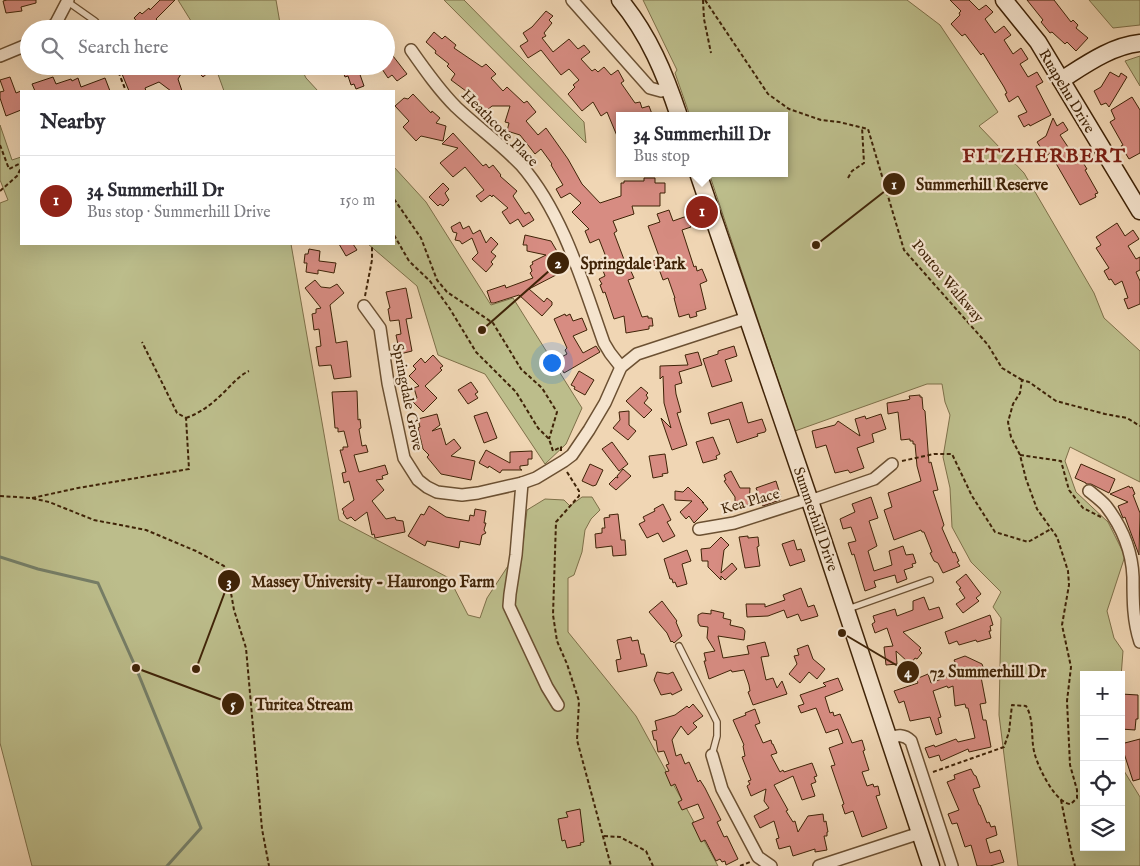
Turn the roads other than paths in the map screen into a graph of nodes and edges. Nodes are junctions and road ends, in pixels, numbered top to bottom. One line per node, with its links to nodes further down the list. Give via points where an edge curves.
1 (572, 0): 12 (street, via 650,88 656,91)
2 (620, 0): 12 (main road, via 652,46)
3 (1004, 0): 11 (main road, Ruapehu Drive, via 1038,42)
4 (68, 1): 5 (street); 6 (lane)
5 (58, 20)
6 (92, 20)
7 (1140, 43): 11 (main road, via 1103,55)
8 (20, 48): 10 (street)
9 (411, 50): 18 (street, Heathcote Place, via 455,106 521,166 548,204 572,252 604,343)
10 (0, 56)
11 (1061, 80): 15 (main road, Ruapehu Drive)
12 (670, 88): 13 (main road)
13 (678, 112)
14 (699, 177): 17 (main road, Summerhill Drive)
15 (1140, 211)
16 (364, 306): 20 (street, Springdale Grove, via 380,328 404,458 418,480 437,492 462,495)
17 (747, 318): 18 (street, via 637,354); 22 (main road, Summerhill Drive)
18 (621, 367): 20 (street, Springdale Grove, via 605,403 572,455)
19 (892, 464): 22 (street, Kea Place, via 874,479)
20 (522, 483): 28 (street, via 509,606)
21 (1089, 491): 26 (street, via 1106,505 1130,552 1133,614)
22 (809, 500): 23 (street, Kea Place, via 734,523); 25 (main road, Summerhill Drive)
23 (699, 529)
24 (930, 580): 25 (lane)
25 (846, 610): 29 (main road, Summerhill Drive)
26 (1140, 642)
27 (679, 646): 30 (lane, via 717,722)
28 (558, 705)
29 (889, 738): 31 (main road, Summerhill Drive); 35 (street, via 897,735 911,741)
30 (712, 755): 32 (street, via 722,789 758,857)
31 (920, 833): 33 (street); 34 (main road, Summerhill Drive)
32 (771, 866)
33 (819, 866)
34 (931, 866)
35 (952, 866)

